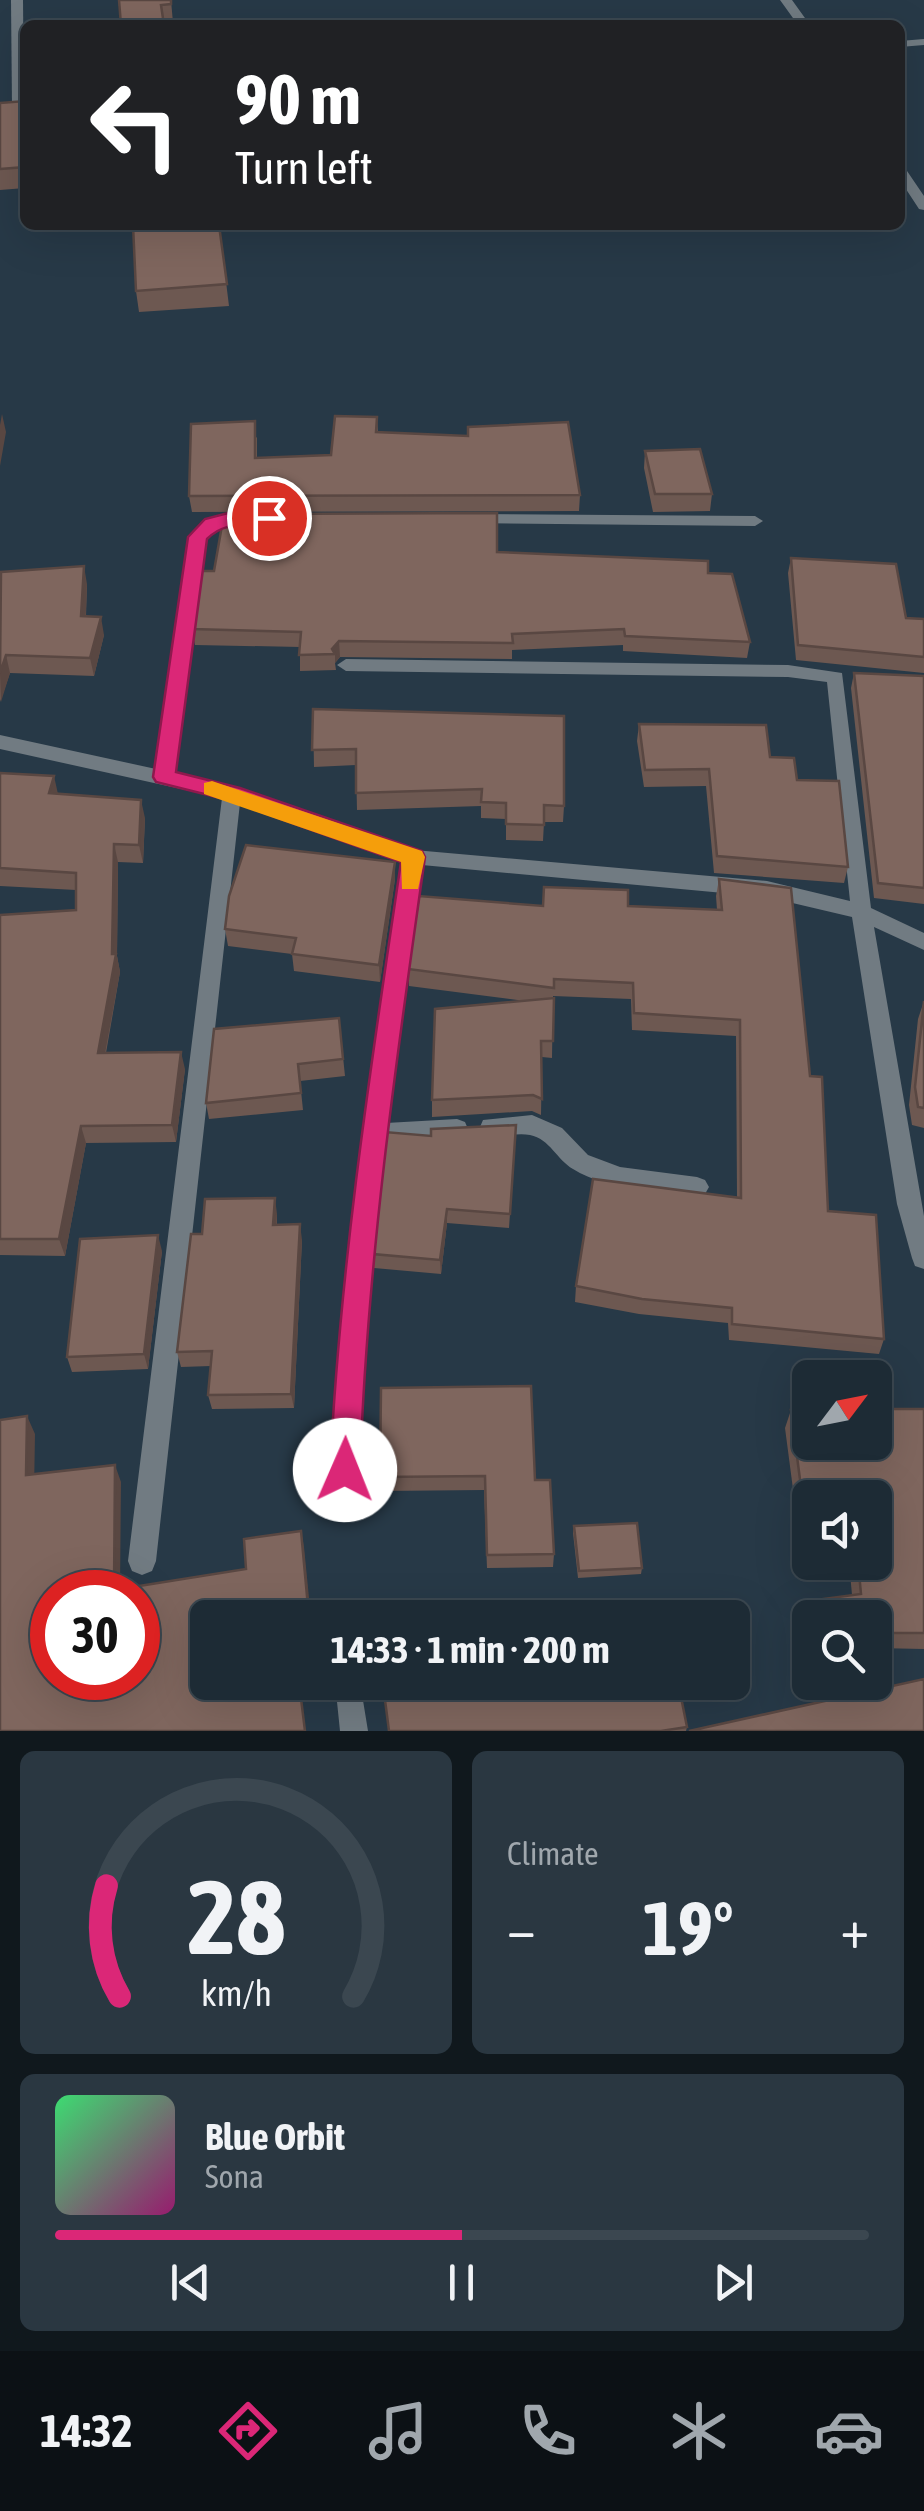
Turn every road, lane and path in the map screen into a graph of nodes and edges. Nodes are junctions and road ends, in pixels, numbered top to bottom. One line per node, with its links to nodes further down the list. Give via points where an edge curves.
1 (17, 0): 2 (street)
2 (18, 54): 3 (street); 4 (street)
3 (0, 56)
4 (18, 107)
5 (905, 178): 6 (street)
6 (924, 206)
7 (270, 518): 12 (street, via 232,518 198,537)
8 (445, 519): 9 (street)
9 (755, 521)
10 (346, 665): 15 (street, via 788,671 845,678)
11 (0, 742): 12 (street)
12 (164, 777): 13 (street)
13 (232, 794): 14 (street); 21 (street)
14 (414, 857): 15 (street, via 767,889); 17 (street)
15 (862, 912): 16 (street); 19 (street, via 908,1204)
16 (924, 942)
17 (373, 1134): 18 (street, via 532,1125 554,1135 580,1162 619,1177); 20 (street, via 347,1364)
18 (698, 1187)
19 (924, 1258)
20 (345, 1470)
21 (142, 1561)
22 (351, 1700): 23 (street)
23 (354, 1731)

